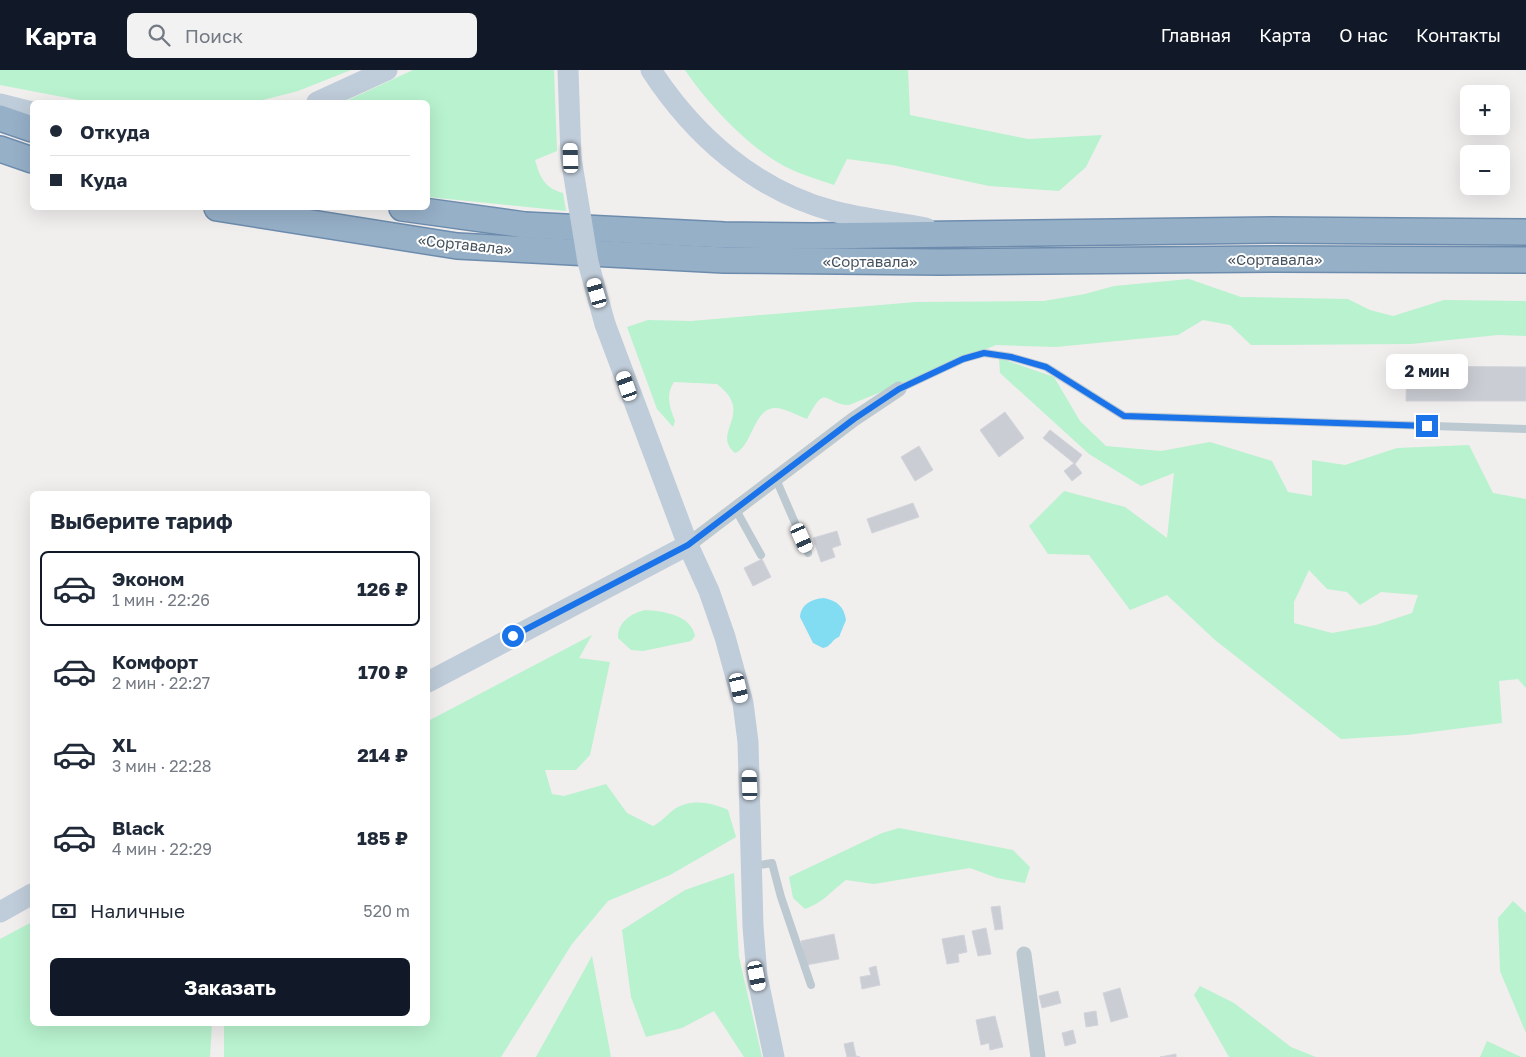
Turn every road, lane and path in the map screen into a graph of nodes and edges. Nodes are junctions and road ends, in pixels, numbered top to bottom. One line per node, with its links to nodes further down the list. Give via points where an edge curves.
1 (387, 70): 4 (main road)
2 (568, 70): 20 (main road, bridge, via 571,158 588,262 605,324)
3 (651, 70): 14 (main road, via 688,122 724,155 769,186 834,211)
4 (321, 100)
5 (0, 104): 6 (main road)
6 (30, 112)
7 (0, 118): 8 (highway)
8 (30, 128)
9 (0, 149): 10 (highway)
10 (30, 159)
11 (230, 210): 15 (highway, «Сортавала», via 457,246 724,260)
12 (416, 210): 14 (highway, «Сортавала», via 566,228 803,236)
13 (1526, 232): 14 (highway, «Сортавала»)
14 (951, 233)
15 (1526, 260)
16 (899, 389): 17 (lane, via 963,359 984,353 1046,367 1124,416); 18 (street)
17 (1526, 429)
18 (776, 479): 19 (street); 21 (lane)
19 (736, 510): 20 (street); 22 (lane)
20 (688, 545): 23 (main road); 24 (main road, via 709,591 743,703)
21 (808, 553)
22 (761, 555)
23 (430, 681)
24 (752, 866): 28 (lane, via 772,863); 29 (main road, via 757,976)
25 (30, 895): 26 (main road)
26 (0, 912)
27 (1024, 954): 30 (street)
28 (811, 985)
29 (774, 1057)
30 (1038, 1057)

